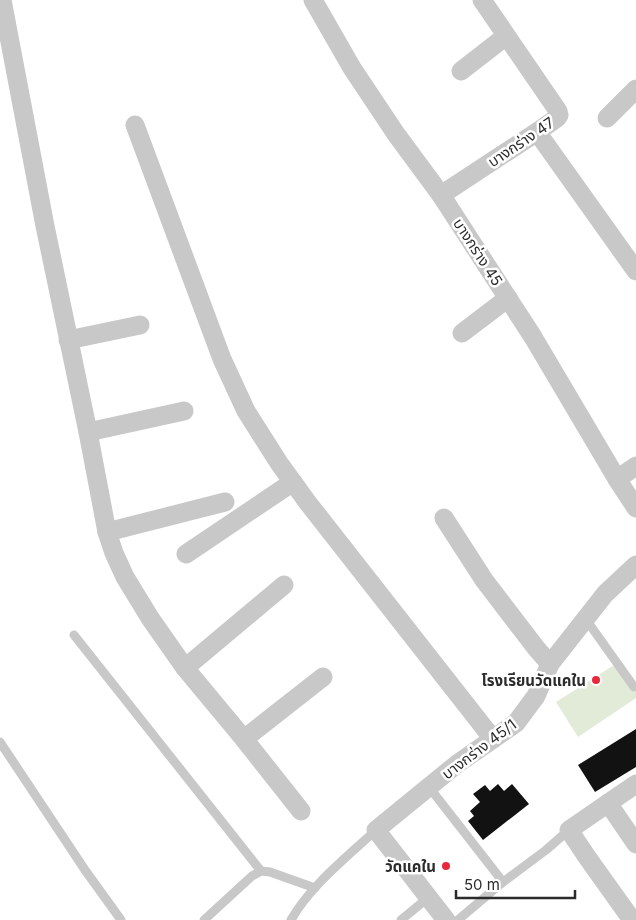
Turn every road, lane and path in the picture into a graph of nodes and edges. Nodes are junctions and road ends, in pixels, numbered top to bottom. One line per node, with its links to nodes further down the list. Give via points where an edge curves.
1 (2, 0): 15 (street)
2 (313, 0): 10 (street, บางกร่าง 45, via 352,68)
3 (482, 0): 4 (street, บางกร่าง 47)
4 (506, 36): 5 (street); 9 (street, บางกร่าง 47, via 558,111 557,118)
5 (461, 70)
6 (636, 89): 7 (street)
7 (607, 118)
8 (135, 125): 20 (street, via 222,359 246,411)
9 (537, 132): 10 (street, บางกร่าง 47); 11 (street)
10 (441, 195): 12 (street, บางกร่าง 45)
11 (636, 271)
12 (508, 298): 14 (street); 19 (street, บางกร่าง 45)
13 (140, 325): 15 (street)
14 (462, 333)
15 (68, 340): 17 (street)
16 (184, 412): 17 (street)
17 (88, 432): 24 (street)
18 (636, 466): 19 (street)
19 (617, 479): 22 (street, บางกร่าง 45)
20 (293, 482): 25 (street); 35 (street)
21 (225, 502): 24 (street)
22 (636, 508)
23 (444, 518): 30 (street, via 484,580)
24 (107, 532): 31 (street, via 126,577)
25 (186, 554)
26 (636, 566): 28 (street, บางกร่าง 45/1, via 605,594)
27 (284, 585): 31 (street)
28 (585, 618): 30 (street, บางกร่าง 45/1); 33 (lane)
29 (74, 636): 44 (lane)
30 (550, 664): 35 (street, บางกร่าง 45/1, via 528,708 516,723)
31 (185, 668): 34 (street)
32 (323, 677): 34 (street)
33 (634, 687)
34 (244, 739): 40 (street)
35 (493, 739): 38 (street, บางกร่าง 45/1)
36 (0, 742): 48 (lane)
37 (636, 784): 39 (street)
38 (429, 787): 41 (street, บางกร่าง 45/1); 45 (lane)
39 (608, 803): 42 (street); 43 (street)
40 (301, 811)
41 (376, 830): 46 (lane, บางกร่าง 45/1); 47 (street)
42 (569, 830): 45 (lane); 54 (street)
43 (636, 844)
44 (261, 872): 46 (lane, via 270,872); 49 (lane, via 252,876)
45 (503, 882): 53 (lane)
46 (315, 888): 50 (lane, บางกร่าง 45/1)
47 (429, 897): 51 (lane); 52 (street)
48 (122, 920)
49 (204, 920)
50 (292, 920)
51 (401, 920)
52 (446, 920)
53 (458, 920)
54 (632, 920)

